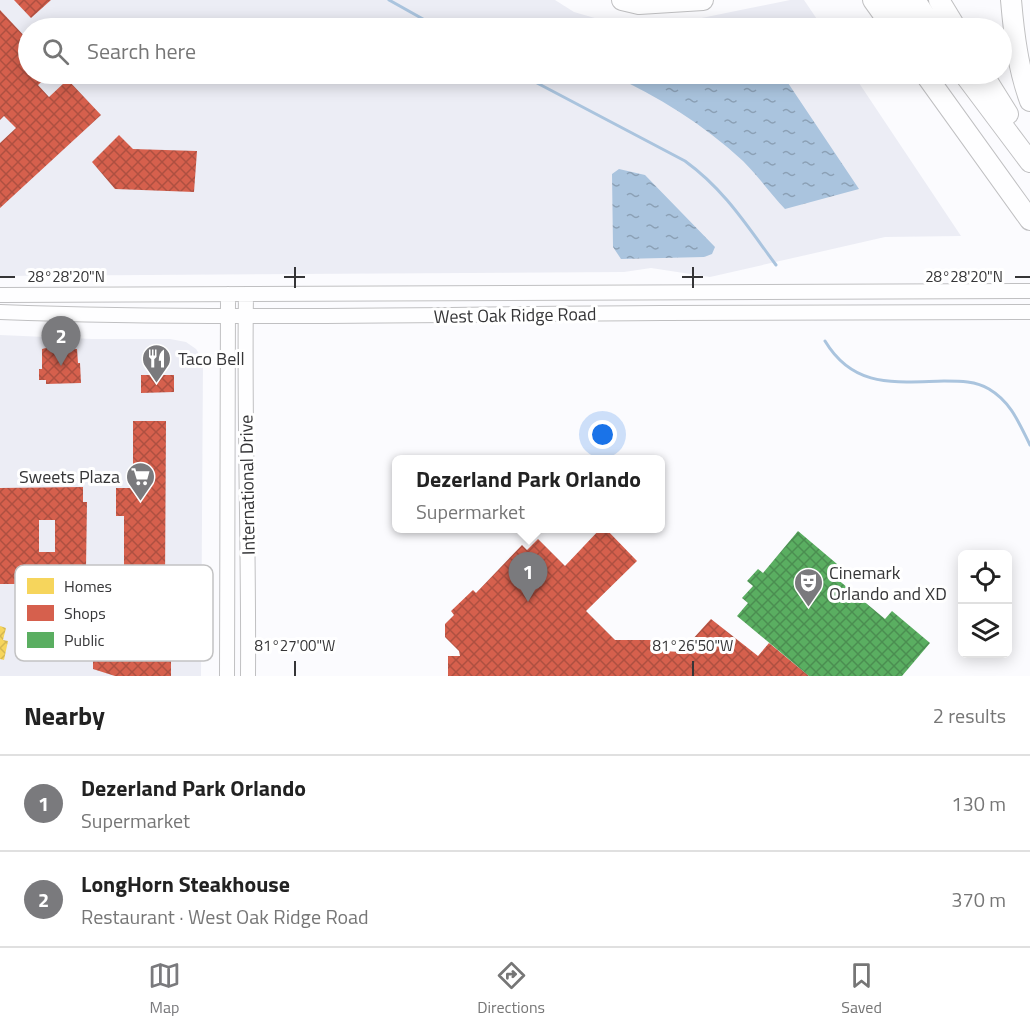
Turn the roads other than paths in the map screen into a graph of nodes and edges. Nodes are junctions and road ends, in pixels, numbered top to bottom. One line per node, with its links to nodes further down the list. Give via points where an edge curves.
1 (621, 0): 2 (highway, via 639,4)
2 (703, 0)
3 (915, 0): 9 (highway)
4 (939, 0): 10 (highway)
5 (1011, 0): 15 (highway, via 1014,35)
6 (879, 2): 7 (highway); 8 (highway)
7 (888, 18)
8 (899, 18)
9 (927, 18)
10 (950, 18)
11 (933, 84): 18 (highway)
12 (945, 84): 18 (highway)
13 (972, 84): 17 (highway)
14 (990, 84): 16 (highway)
15 (1030, 101)
16 (1030, 150)
17 (1030, 162)
18 (1030, 219)
19 (697, 291): 20 (street, West Oak Ridge Road); 22 (street, West Oak Ridge Road); 26 (street)
20 (1030, 291)
21 (228, 294): 22 (street, West Oak Ridge Road); 23 (street, West Oak Ridge Road); 27 (street, International Drive)
22 (246, 294): 28 (street, International Drive)
23 (0, 295)
24 (0, 312): 27 (street, West Oak Ridge Road)
25 (1030, 312): 26 (street, West Oak Ridge Road)
26 (665, 313): 28 (street, West Oak Ridge Road)
27 (228, 316): 28 (street, West Oak Ridge Road); 29 (street, International Drive)
28 (245, 316): 31 (street, International Drive)
29 (228, 560): 30 (street, International Drive); 31 (street, via 235,584)
30 (227, 606): 32 (street, via 243,629); 33 (street, International Drive)
31 (249, 609): 32 (street, International Drive)
32 (248, 650): 34 (street, International Drive)
33 (227, 676)
34 (248, 676)

